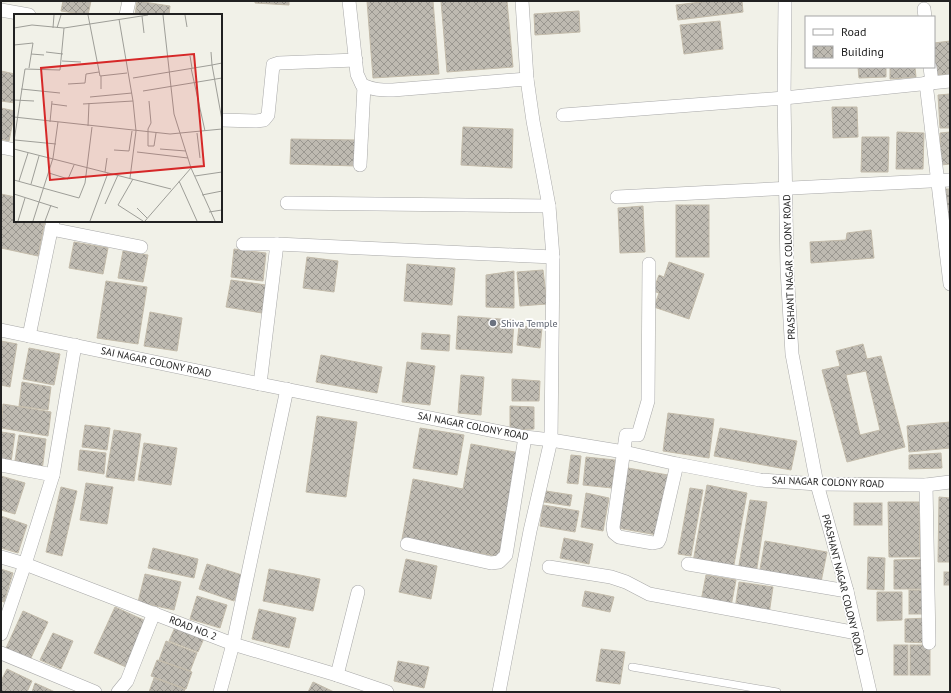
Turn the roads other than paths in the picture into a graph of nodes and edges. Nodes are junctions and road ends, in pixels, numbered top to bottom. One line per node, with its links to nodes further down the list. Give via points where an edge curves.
1 (129, 1): 7 (street)
2 (349, 1): 8 (street)
3 (522, 1): 10 (street)
4 (786, 1): 14 (street, PRASHANT NAGAR COLONY ROAD)
5 (1, 10): 6 (street)
6 (23, 14)
7 (126, 14)
8 (356, 60): 13 (street, via 357,74); 16 (street, via 273,65 268,115 264,120)
9 (930, 68): 12 (street)
10 (527, 79): 13 (street, via 393,90 375,90); 25 (street)
11 (950, 81): 12 (street)
12 (929, 83): 14 (street); 21 (street)
13 (364, 86): 19 (street)
14 (784, 98): 15 (street); 22 (street, PRASHANT NAGAR COLONY ROAD)
15 (563, 115)
16 (222, 120)
17 (1, 147): 18 (street)
18 (14, 150)
19 (360, 165)
20 (950, 180): 21 (street)
21 (937, 181): 22 (street); 32 (street)
22 (786, 189): 23 (street); 45 (street, PRASHANT NAGAR COLONY ROAD, via 792,354)
23 (617, 197)
24 (287, 203): 25 (street)
25 (549, 206): 30 (street)
26 (52, 225): 29 (street); 34 (street)
27 (243, 244): 28 (street)
28 (277, 244): 30 (street); 36 (street)
29 (141, 247)
30 (553, 257): 39 (street)
31 (649, 264): 40 (street, via 648,401 638,435 626,435)
32 (950, 284)
33 (1, 330): 34 (street, SAI NAGAR COLONY ROAD)
34 (29, 336): 35 (street, SAI NAGAR COLONY ROAD)
35 (75, 345): 36 (street, SAI NAGAR COLONY ROAD); 43 (street)
36 (260, 384): 37 (street, SAI NAGAR COLONY ROAD)
37 (287, 389): 38 (street, SAI NAGAR COLONY ROAD); 60 (street)
38 (525, 437): 39 (street, SAI NAGAR COLONY ROAD); 47 (street)
39 (551, 440): 40 (street, SAI NAGAR COLONY ROAD); 48 (street)
40 (624, 452): 41 (street, SAI NAGAR COLONY ROAD); 41 (street, via 613,527 614,533 619,537 658,542)
41 (677, 464): 45 (street, SAI NAGAR COLONY ROAD, via 760,480)
42 (1, 465): 43 (street)
43 (53, 475): 51 (street)
44 (950, 482): 46 (street, SAI NAGAR COLONY ROAD)
45 (817, 484): 46 (street, SAI NAGAR COLONY ROAD); 54 (street, PRASHANT NAGAR COLONY ROAD)
46 (926, 485): 59 (street)
47 (512, 513): 48 (street); 49 (street, via 506,555 499,562 491,564)
48 (533, 517): 69 (street)
49 (407, 544)
50 (1, 557): 51 (street, ROAD NO. 2)
51 (25, 564): 56 (street, ROAD NO. 2); 58 (street)
52 (688, 564): 54 (street)
53 (550, 567): 57 (street, via 611,577 649,594)
54 (847, 591): 57 (street, PRASHANT NAGAR COLONY ROAD)
55 (358, 592): 63 (street)
56 (154, 613): 60 (street, ROAD NO. 2); 66 (street, via 127,681)
57 (857, 633): 71 (street, PRASHANT NAGAR COLONY ROAD)
58 (1, 634)
59 (929, 643)
60 (233, 644): 63 (street, ROAD NO. 2); 67 (street)
61 (1, 653): 65 (street)
62 (632, 667): 70 (lane)
63 (337, 674): 64 (street, ROAD NO. 2)
64 (356, 687): 68 (street, ROAD NO. 2)
65 (95, 692)
66 (118, 692)
67 (220, 692)
68 (386, 692)
69 (499, 692)
70 (777, 692)
71 (870, 692)

